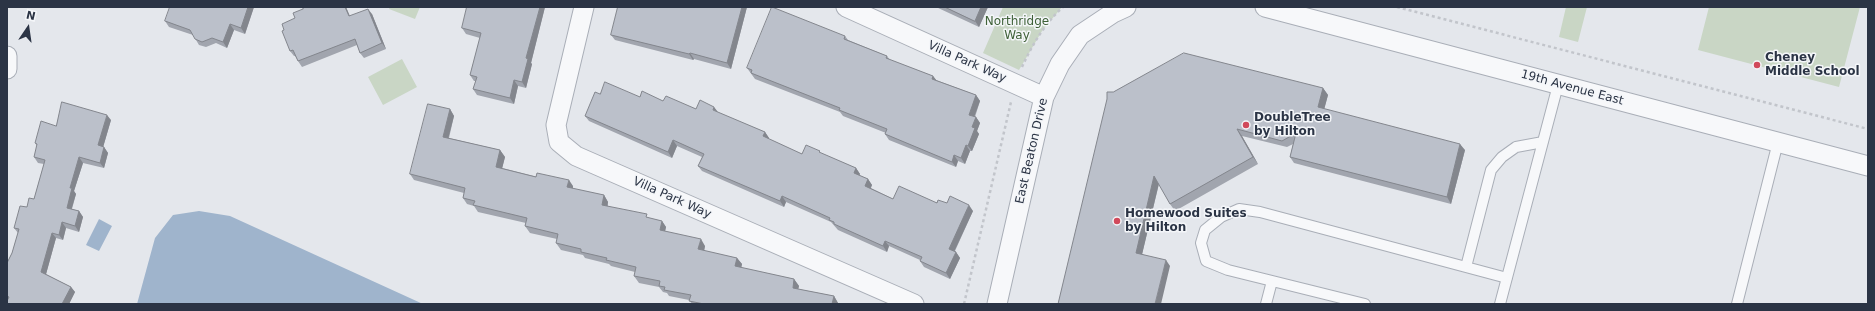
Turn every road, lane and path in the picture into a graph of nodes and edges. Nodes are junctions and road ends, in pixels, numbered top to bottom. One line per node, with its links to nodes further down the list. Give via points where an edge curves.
1 (584, 7): 22 (street, Villa Park Way, via 556,125 559,142 576,156)
2 (846, 7): 11 (street, Villa Park Way)
3 (1056, 7): 8 (path)
4 (1063, 7): 8 (path)
5 (1397, 7): 14 (path)
6 (1271, 8): 12 (street, 19th Avenue East)
7 (1116, 9): 13 (street, East Beaton Drive, via 1080,35 1060,64)
8 (1060, 10): 11 (path, via 1028,54)
9 (7, 56): 10 (street)
10 (7, 69)
11 (1016, 84): 13 (street, Villa Park Way); 23 (path)
12 (1558, 85): 15 (lane); 16 (street, 19th Avenue East)
13 (1044, 97): 24 (street, East Beaton Drive)
14 (1868, 130)
15 (1543, 142): 18 (lane, via 1516,147 1502,156 1491,170); 19 (lane)
16 (1778, 142): 17 (street, 19th Avenue East); 28 (lane)
17 (1868, 166)
18 (1466, 267): 19 (lane); 20 (lane, via 1260,212 1239,209 1221,217 1205,230 1201,243 1206,261 1228,270)
19 (1507, 278): 27 (lane)
20 (1272, 281): 21 (lane); 25 (lane)
21 (1330, 300): 26 (lane)
22 (914, 304)
23 (964, 304)
24 (997, 304)
25 (1266, 304)
26 (1365, 304)
27 (1500, 304)
28 (1737, 304)

